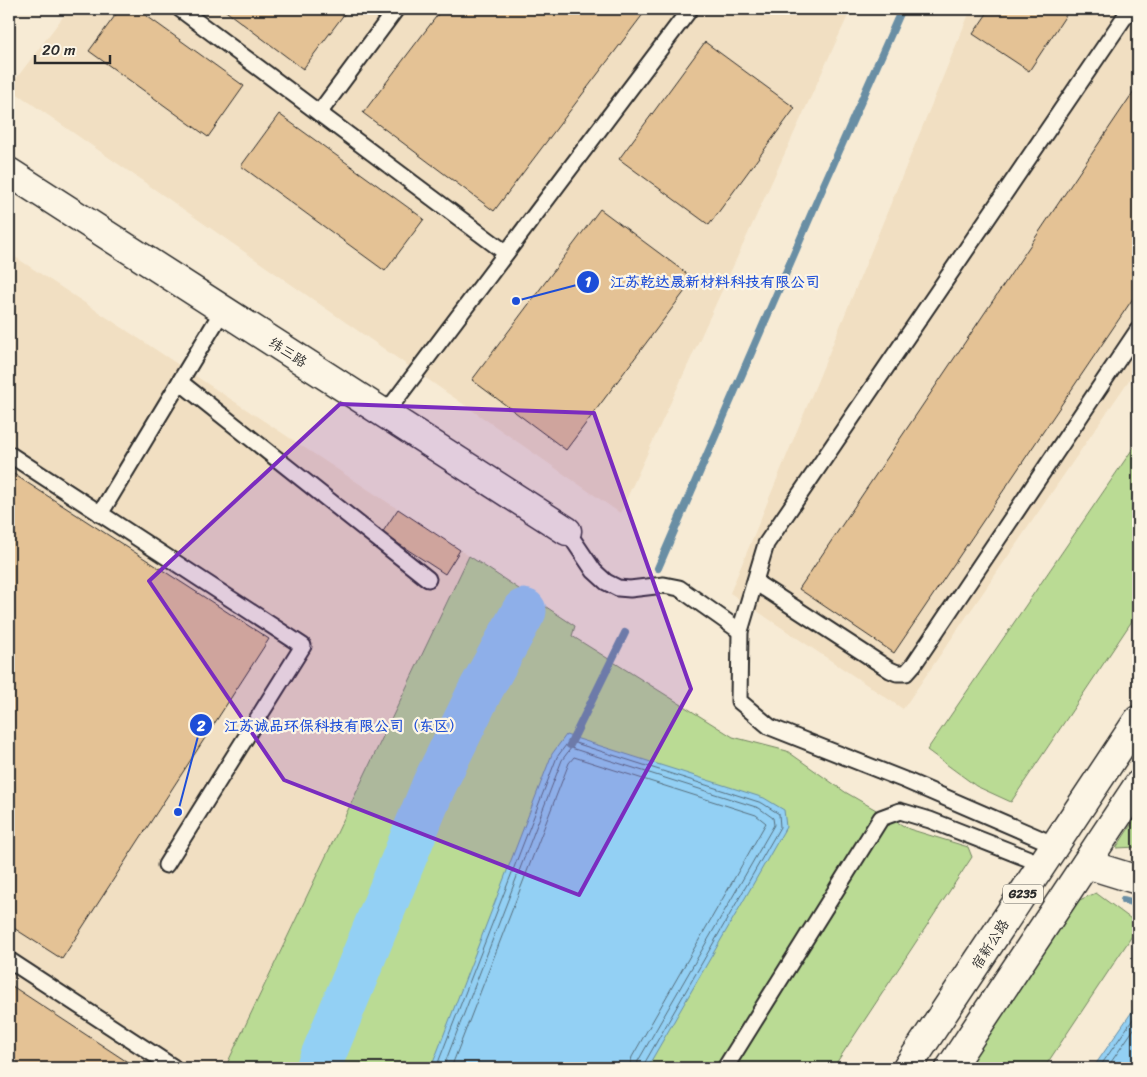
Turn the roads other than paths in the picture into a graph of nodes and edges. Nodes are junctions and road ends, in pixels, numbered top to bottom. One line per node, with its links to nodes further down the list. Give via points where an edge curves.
1 (180, 9): 5 (lane)
2 (396, 9): 5 (lane)
3 (690, 9): 7 (lane)
4 (1130, 9): 16 (lane, via 766,544)
5 (319, 113): 7 (lane)
6 (9, 172): 8 (main road, 纬三路)
7 (506, 253): 11 (lane)
8 (224, 310): 10 (lane); 11 (main road, 纬三路)
9 (1138, 330): 16 (lane, via 906,673 890,670)
10 (180, 382): 13 (lane); 15 (lane)
11 (385, 414): 14 (main road, 纬三路)
12 (9, 454): 13 (lane)
13 (100, 514): 22 (lane, via 303,646)
14 (567, 531): 17 (lane, via 594,571 606,582 618,588 664,585 679,588)
15 (428, 579)
16 (754, 582): 17 (lane)
17 (740, 631): 20 (lane, via 740,702 770,727 907,781)
18 (1138, 720): 20 (main road, 宿新公路 / G235)
19 (1138, 785): 21 (main road, G235)
20 (1049, 855): 26 (lane, via 900,811 880,818); 27 (main road, 宿新公路 / G235)
21 (1086, 864): 23 (main road); 28 (main road, G235)
22 (166, 865)
23 (1138, 880)
24 (9, 960): 25 (lane)
25 (172, 1068)
26 (725, 1068)
27 (907, 1068)
28 (950, 1068)

